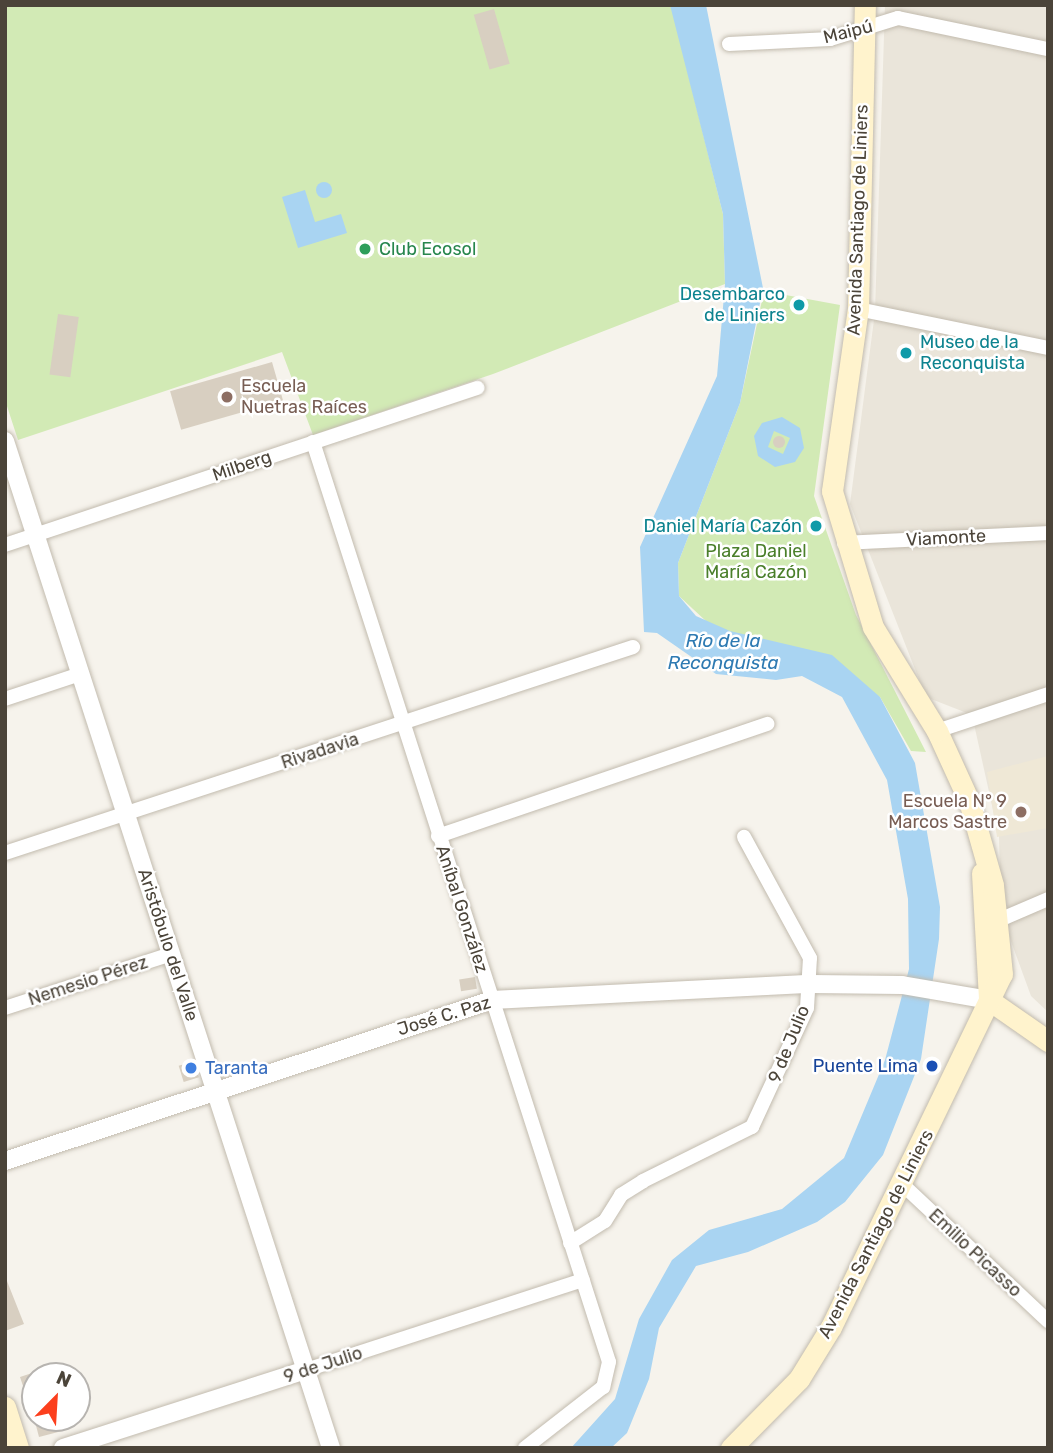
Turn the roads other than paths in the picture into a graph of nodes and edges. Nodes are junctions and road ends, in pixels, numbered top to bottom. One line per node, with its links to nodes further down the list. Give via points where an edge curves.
1 (865, 5): 2 (main road, Avenida Santiago de Liniers)
2 (864, 29): 3 (street, Maipú, via 830,39); 4 (street, Maipú, via 898,19); 5 (main road, Avenida Santiago de Liniers)
3 (729, 44)
4 (1048, 48)
5 (858, 309): 6 (street); 12 (main road, Avenida Santiago de Liniers, via 832,477)
6 (1048, 348)
7 (478, 388): 9 (street, Milberg)
8 (5, 441): 11 (street, Aristóbulo del Valle)
9 (313, 442): 11 (street, Milberg); 18 (street, Aníbal González)
10 (1048, 533): 12 (street, Viamonte)
11 (35, 535): 13 (street, Milberg); 15 (street, Aristóbulo del Valle)
12 (845, 543): 20 (main road, Avenida Santiago de Liniers, via 873,627)
13 (5, 545)
14 (633, 647): 18 (street, Rivadavia)
15 (80, 674): 17 (street); 21 (street, Aristóbulo del Valle)
16 (1048, 694): 20 (street)
17 (5, 699)
18 (401, 724): 21 (street, Rivadavia); 22 (street, Aníbal González)
19 (767, 724): 22 (street)
20 (937, 731): 25 (main road, Avenida Santiago de Liniers, via 970,801)
21 (125, 815): 24 (street, Rivadavia); 28 (street, Aristóbulo del Valle)
22 (438, 836): 30 (street, Aníbal González)
23 (744, 837): 29 (street, 9 de Julio, via 810,958)
24 (5, 853)
25 (983, 863): 27 (main road, Avenida Santiago de Liniers); 31 (main road, Avenida Santiago de Liniers)
26 (1048, 900): 27 (street)
27 (997, 920): 31 (main road, Avenida Santiago de Liniers, via 1002,974)
28 (171, 954): 32 (street, Nemesio Pérez); 34 (street, Aristóbulo del Valle)
29 (811, 984): 30 (street, José C. Paz); 31 (street, José C. Paz, via 902,985); 37 (street, 9 de Julio, via 752,1127 621,1195 605,1221)
30 (492, 1000): 34 (street, José C. Paz); 37 (street, Aníbal González)
31 (989, 1000): 33 (main road); 36 (main road, Avenida Santiago de Liniers)
32 (5, 1008)
33 (1048, 1041)
34 (215, 1091): 35 (street, José C. Paz); 40 (street, Aristóbulo del Valle)
35 (5, 1161)
36 (903, 1185): 39 (street, Emilio Picasso); 46 (main road, Avenida Santiago de Liniers, via 799,1379)
37 (570, 1243): 38 (street, Aníbal González)
38 (583, 1280): 40 (street, 9 de Julio); 45 (street, Aníbal González, via 609,1375)
39 (1048, 1321)
40 (306, 1370): 43 (street, 9 de Julio); 44 (street, Aristóbulo del Valle)
41 (5, 1407): 42 (main road)
42 (18, 1448)
43 (63, 1448)
44 (331, 1448)
45 (525, 1448)
46 (731, 1448)

